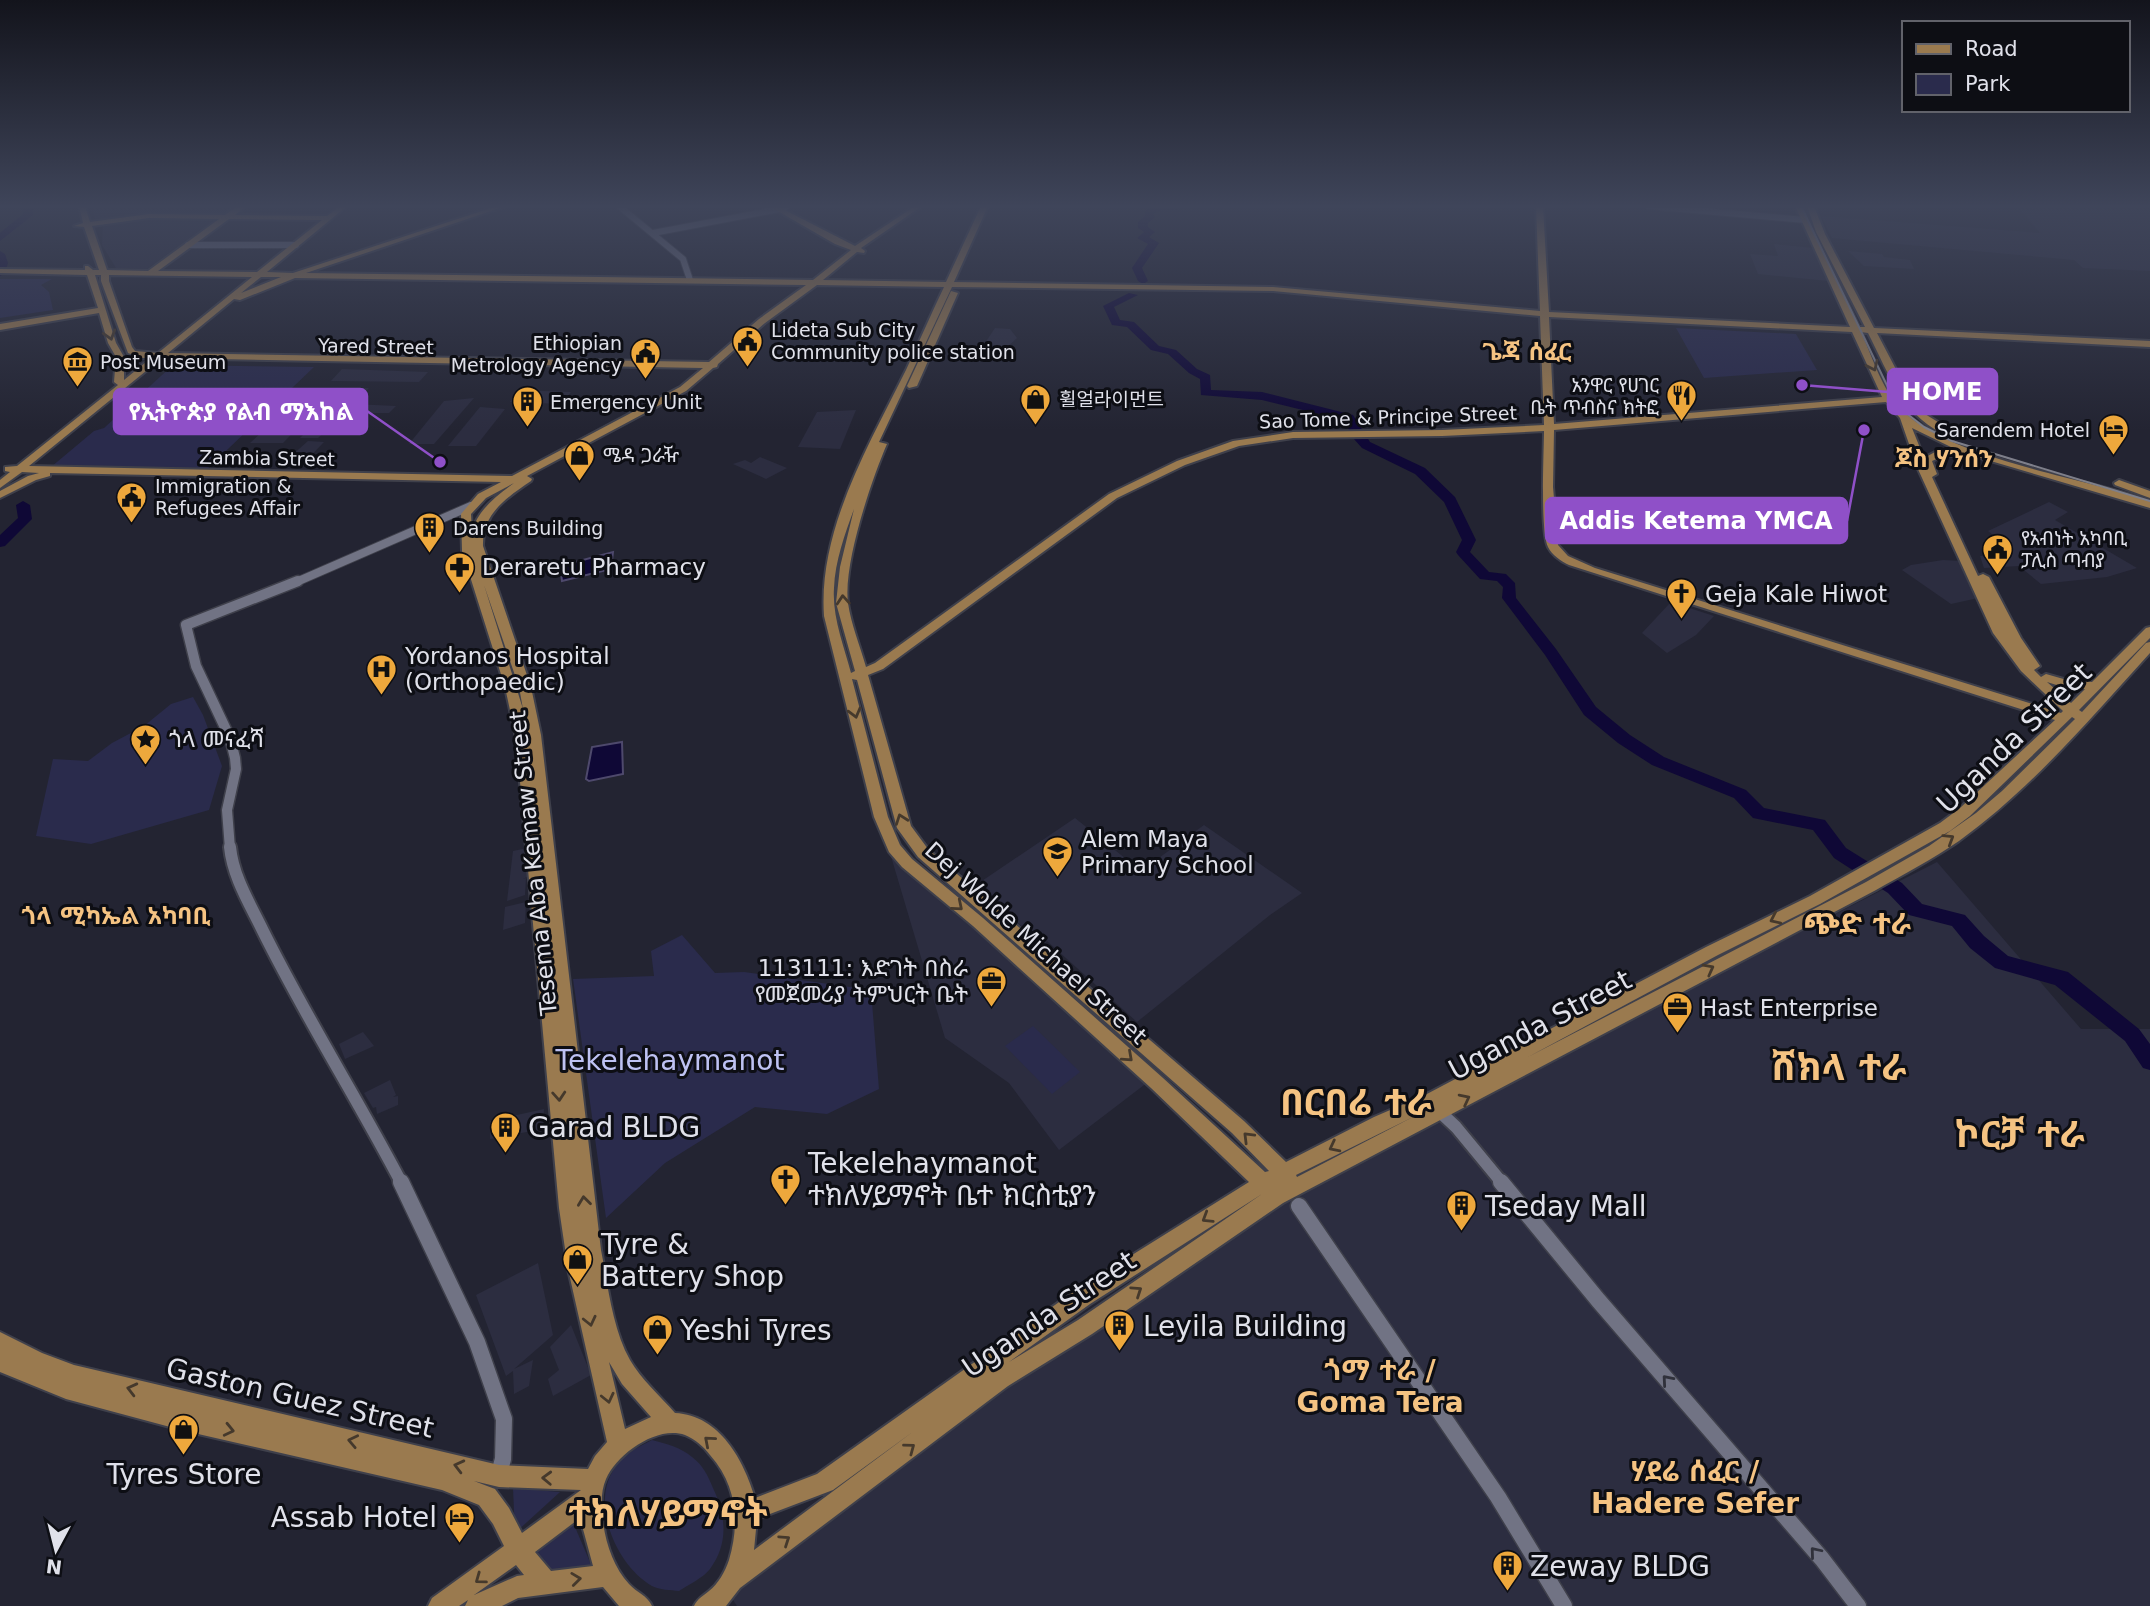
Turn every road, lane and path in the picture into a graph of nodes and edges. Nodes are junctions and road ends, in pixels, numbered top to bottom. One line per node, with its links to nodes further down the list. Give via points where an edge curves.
1 (92, 281): 23 (main road)
2 (107, 281): 34 (main road)
3 (245, 281): 32 (main road)
4 (246, 281): 24 (main road)
5 (273, 281): 22 (main road)
6 (314, 281): 22 (main road)
7 (602, 281): 16 (main road)
8 (819, 281): 19 (main road)
9 (820, 281): 19 (main road)
10 (952, 281): 21 (main road, Dej Wolde Michael Street)
11 (953, 281): 21 (main road, Dej Wolde Michael Street)
12 (1538, 281): 25 (main road)
13 (1541, 281): 25 (main road)
14 (1834, 281): 29 (main road)
15 (1845, 281): 26 (main road)
16 (697, 282): 18 (main road)
17 (845, 282): 19 (main road); 20 (main road)
18 (770, 283): 19 (main road); 19 (main road)
19 (814, 285): 20 (main road); 27 (main road); 27 (main road)
20 (912, 285): 21 (main road); 21 (main road)
21 (950, 286): 25 (main road, via 1273,291); 56 (main road, Dej Wolde Michael Street, one-way to 21, via 842,603 846,564 877,456 921,369); 57 (main road, Dej Wolde Michael Street, via 867,455 837,542 828,597)
22 (237, 299): 24 (main road)
23 (101, 308): 28 (main road); 35 (main road, one-way to 35)
24 (216, 309): 36 (main road)
25 (1541, 316): 29 (main road); 41 (main road)
26 (1865, 320): 30 (main road); 31 (main road)
27 (765, 322): 37 (main road)
28 (0, 325)
29 (1856, 332): 31 (main road); 39 (main road, one-way to 39)
30 (1897, 334): 31 (main road); 31 (main road); 33 (main road)
31 (1874, 337): 48 (main road, via 1909,403 1933,424 1969,442)
32 (170, 340): 34 (main road); 36 (main road)
33 (2150, 346)
34 (130, 350): 36 (main road, Yared Street)
35 (120, 357): 36 (main road, Yared Street); 38 (main road)
36 (152, 359): 37 (main road, Yared Street); 38 (main road); 43 (main road)
37 (713, 367): 46 (main road, via 680,397)
38 (120, 382): 43 (main road)
39 (1890, 401): 40 (main road); 41 (main road)
40 (1903, 417): 42 (main road); 60 (main road, via 1998,633 2024,668)
41 (1545, 428): 56 (main road, Sao Tome & Principe Street, via 1284,436 1237,443 1181,463 1113,496 879,666); 60 (main road, Sao Tome & Principe Street, via 1552,541 1565,558 1629,582)
42 (1972, 451): 48 (main road); 58 (main road, via 1939,454 1927,460 2015,639)
43 (5, 474): 44 (main road, Zambia Street); 45 (main road, Zambia Street)
44 (46, 474): 47 (main road, Zambia Street); 49 (main road)
45 (489, 479): 46 (main road, Zambia Street); 46 (main road)
46 (517, 480): 47 (main road, Zambia Street); 51 (main road); 53 (main road)
47 (471, 482): 51 (main road)
48 (2104, 483): 50 (main road); 52 (main road)
49 (0, 495)
50 (2150, 495)
51 (476, 501): 53 (main road, Tesema Aba Kemaw Street, via 466,514); 73 (street, via 253,601 186,625 196,666 235,758 227,810 237,877 293,992 399,1178 477,1342 504,1419)
52 (2150, 505)
53 (471, 526): 67 (main road, Tesema Aba Kemaw Street, via 468,551 485,586 523,738 567,1194)
54 (2150, 631): 59 (main road, Uganda Street)
55 (2150, 646): 60 (main road, Uganda Street)
56 (861, 674): 57 (main road, Sao Tome & Principe Street); 63 (main road, Dej Wolde Michael Street, one-way to 56, via 912,842 898,812)
57 (846, 678): 64 (main road, Dej Wolde Michael Street, one-way to 64, via 881,817 894,848)
58 (2046, 678): 59 (main road); 60 (main road)
59 (2096, 686): 60 (main road, Uganda Street)
60 (2076, 714): 61 (main road, Uganda Street, via 1965,811 1877,865); 61 (main road, Uganda Street, one-way to 60, via 1891,874 1983,815)
61 (1864, 881): 62 (main road, Uganda Street)
62 (1820, 905): 65 (main road, Uganda Street, one-way to 62); 66 (main road, Uganda Street, one-way to 66, via 1712,951 1431,1100)
63 (1055, 965): 64 (main road); 66 (main road, Dej Wolde Michael Street, one-way to 63, via 1238,1127)
64 (1037, 976): 66 (main road, Dej Wolde Michael Street, one-way to 66)
65 (1440, 1112): 66 (main road, Uganda Street); 86 (street, one-way to 65, via 1822,1559)
66 (1284, 1189): 76 (main road, Uganda Street, one-way to 76, via 1083,1297 825,1482); 80 (main road, Uganda Street, one-way to 66, via 1001,1379 1085,1327); 85 (street, Dej Wolde Michael Street, via 1498,1497)
67 (583, 1252): 71 (main road, Tesema Aba Kemaw Street, via 620,1363); 72 (main road, Tesema Aba Kemaw Street, one-way to 72)
68 (0, 1342): 70 (main road, Gaston Guez Street, one-way to 68, via 74,1375)
69 (0, 1362): 70 (main road, Gaston Guez Street, via 66,1389)
70 (190, 1412): 73 (main road, Gaston Guez Street, one-way to 70); 75 (main road, Gaston Guez Street, one-way to 75, via 442,1479)
71 (671, 1424): 72 (main road); 76 (main road, one-way to 71, via 738,1474 728,1459 687,1424)
72 (618, 1444): 74 (main road)
73 (499, 1476): 74 (main road, Gaston Guez Street, one-way to 73); 75 (street)
74 (592, 1489): 77 (main road); 78 (main road, via 597,1544)
75 (487, 1497): 77 (main road)
76 (747, 1513): 80 (main road, via 741,1559)
77 (518, 1549): 79 (main road); 81 (main road, one-way to 81)
78 (608, 1575): 79 (main road, one-way to 78); 83 (main road)
79 (545, 1582): 82 (main road, via 517,1587)
80 (727, 1591): 84 (main road, Uganda Street)
81 (440, 1606)
82 (477, 1606)
83 (640, 1606)
84 (706, 1606)
85 (1564, 1606)
86 (1857, 1606)

